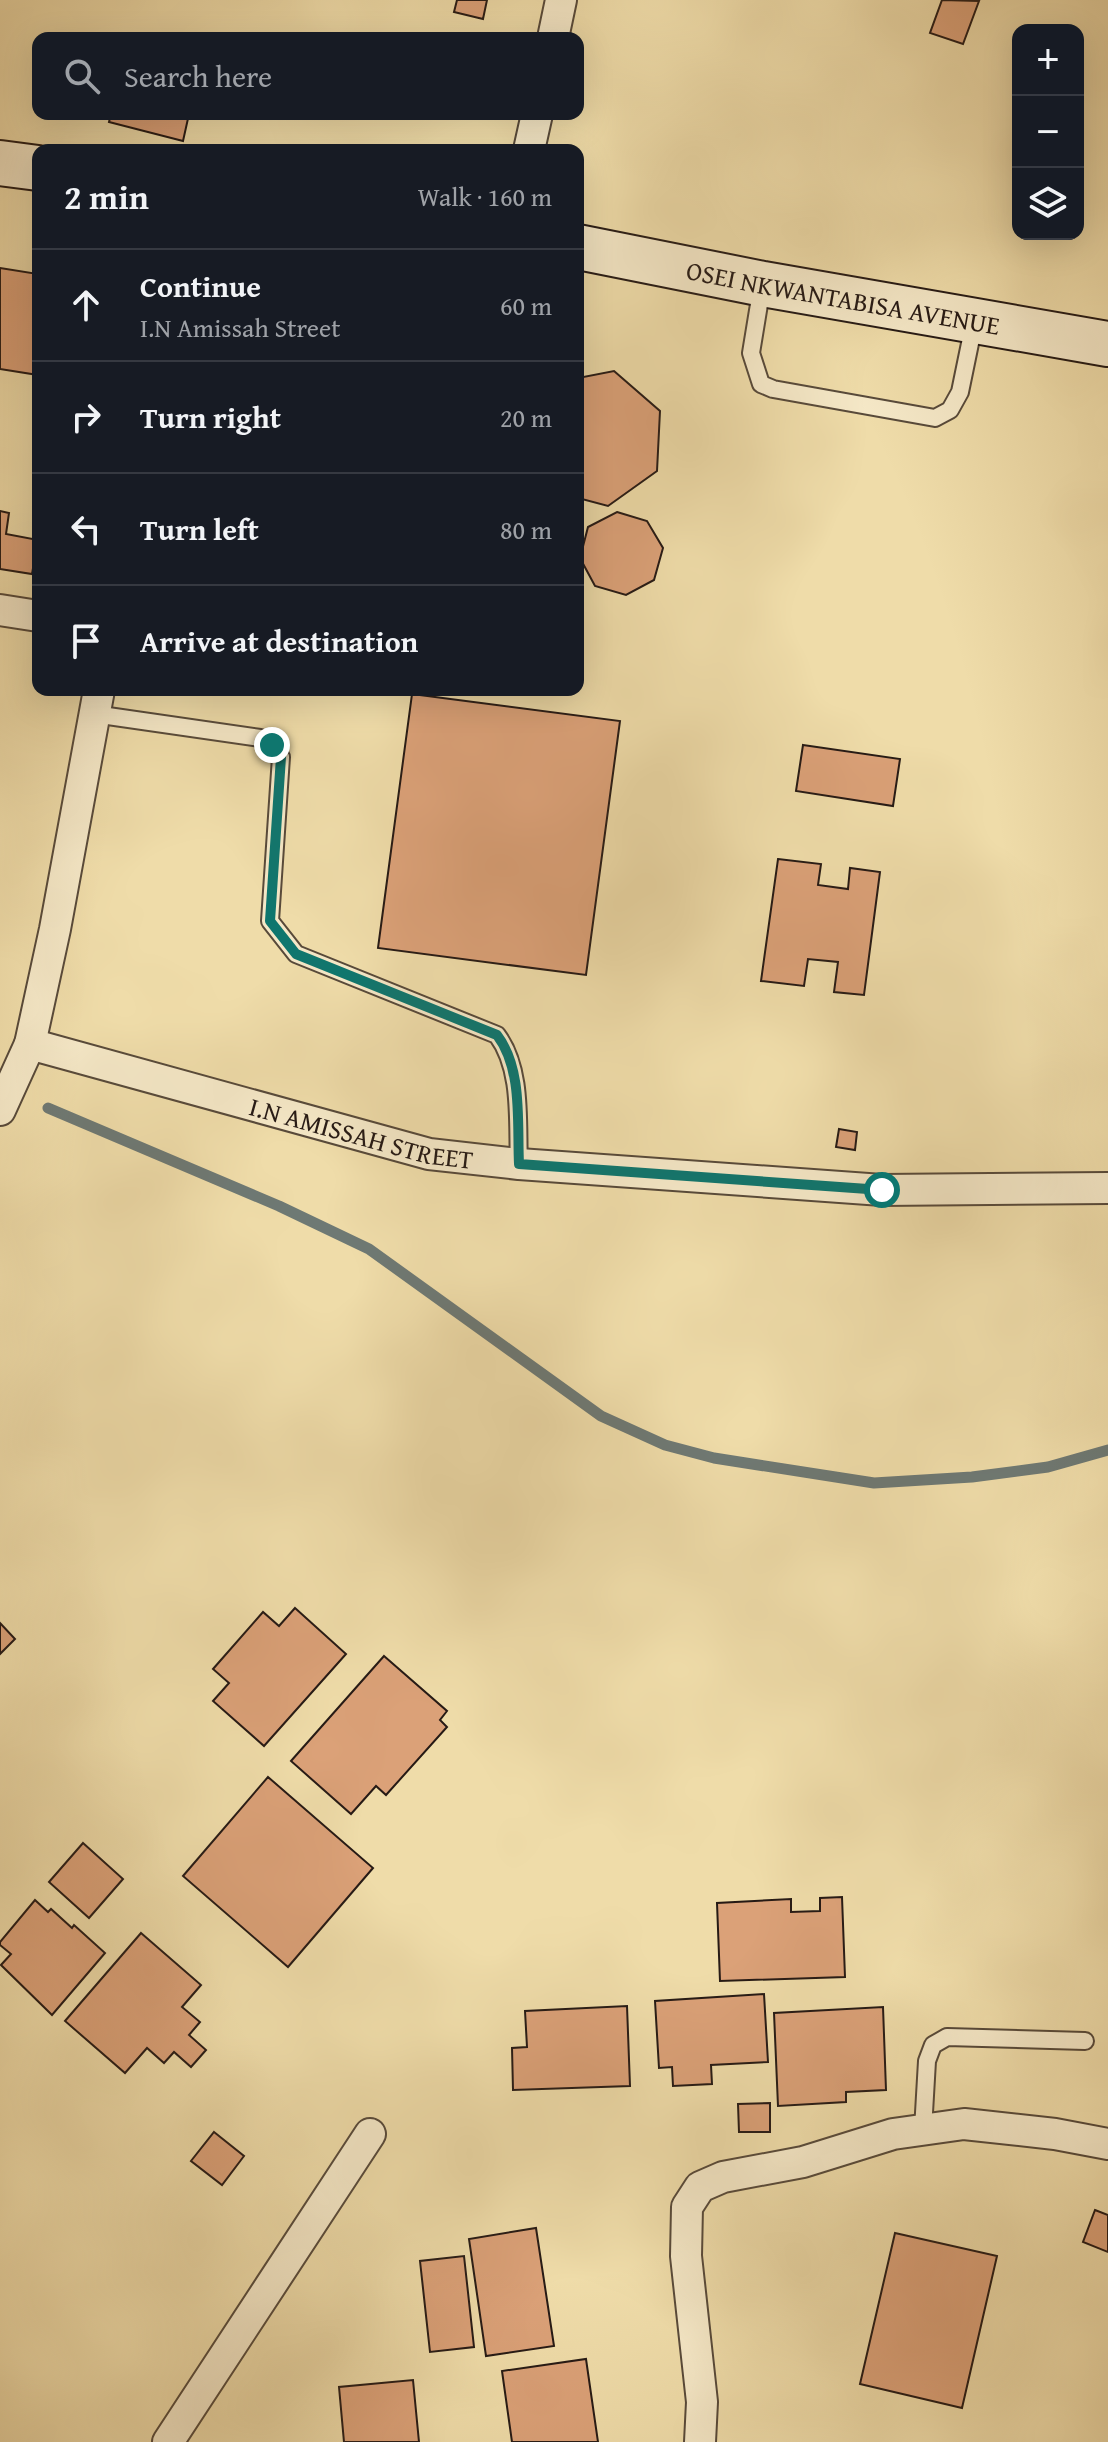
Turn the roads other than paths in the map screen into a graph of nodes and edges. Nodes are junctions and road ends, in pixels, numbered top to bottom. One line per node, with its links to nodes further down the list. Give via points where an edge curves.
1 (561, 0): 2 (street)
2 (554, 32)
3 (536, 120): 4 (street)
4 (530, 144)
5 (0, 163): 6 (street)
6 (32, 167)
7 (584, 248): 8 (street, OSEI NKWANTABISA AVENUE)
8 (763, 284): 9 (street, OSEI NKWANTABISA AVENUE); 9 (lane, via 751,353 761,384 935,418 950,410 960,392)
9 (974, 321): 10 (street, OSEI NKWANTABISA AVENUE)
10 (1108, 344)
11 (0, 610): 12 (street)
12 (32, 615)
13 (96, 702): 14 (street); 16 (lane, via 272,745 281,757 270,921 296,954 497,1035 506,1046 515,1078)
14 (30, 1044): 15 (street); 16 (street, I.N AMISSAH STREET, via 429,1154)
15 (0, 1110)
16 (519, 1164): 17 (street, I.N AMISSAH STREET, via 882,1190)
17 (1108, 1188)
18 (1085, 2041): 19 (lane, via 947,2037 933,2045 927,2061)
19 (923, 2130): 21 (street, via 964,2124); 23 (street, via 700,2187 687,2207 686,2256 702,2402)
20 (370, 2134): 22 (street)
21 (1108, 2144)
22 (168, 2442)
23 (700, 2442)

